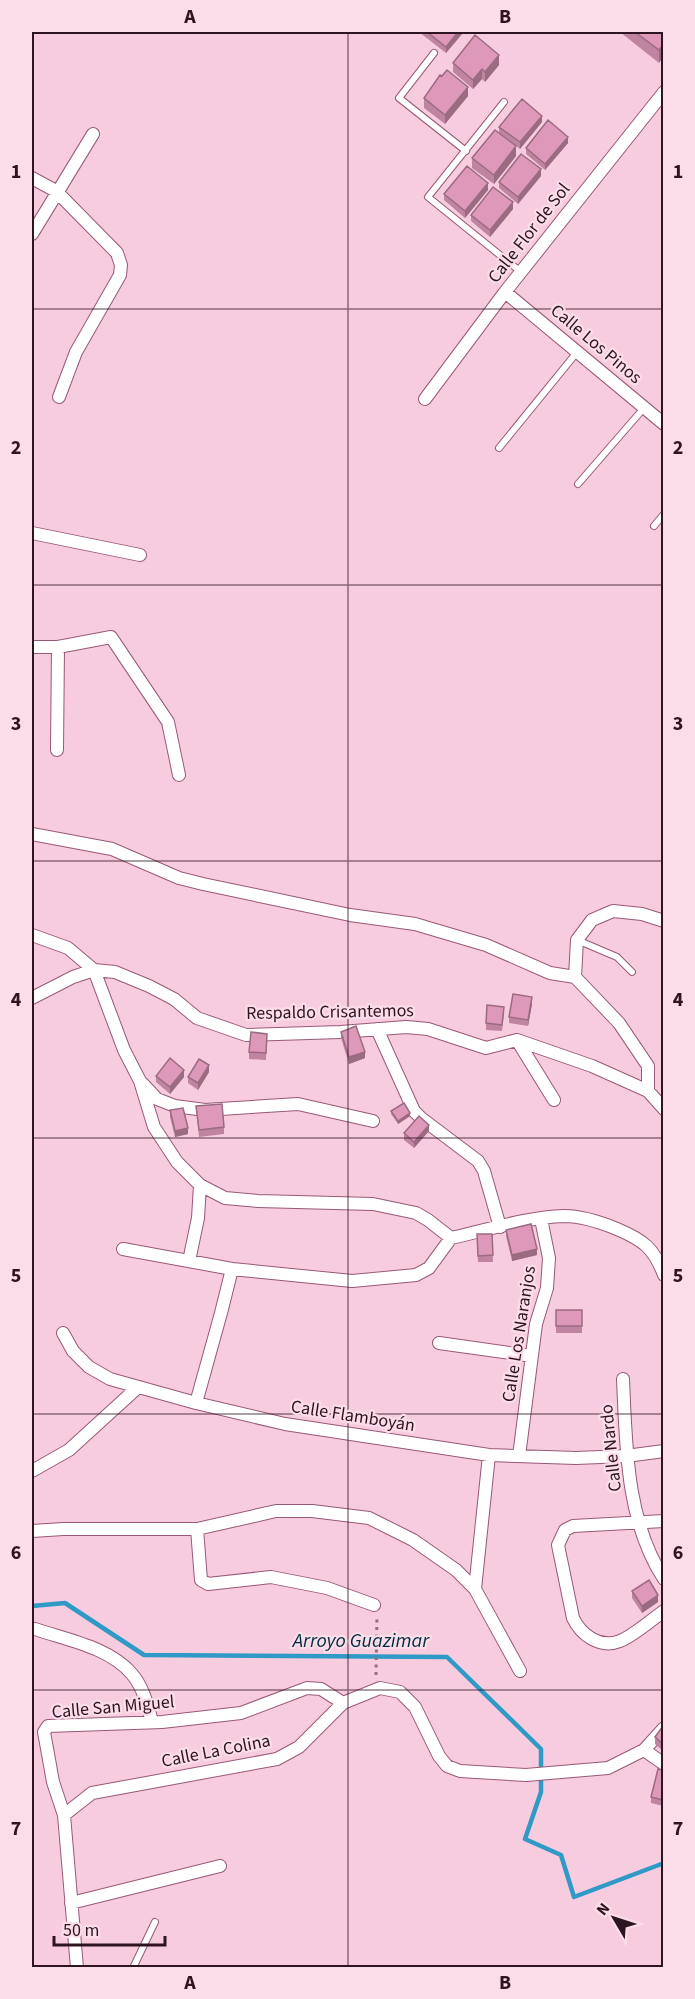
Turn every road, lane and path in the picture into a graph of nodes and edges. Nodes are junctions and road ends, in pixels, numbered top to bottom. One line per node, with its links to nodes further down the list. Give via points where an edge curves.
1 (434, 53): 5 (lane, via 399,98)
2 (663, 92): 9 (street, Calle Flor de Sol)
3 (504, 102): 5 (lane)
4 (93, 134): 7 (street)
5 (466, 151): 9 (lane, via 428,197)
6 (32, 177): 7 (street)
7 (56, 191): 8 (street); 12 (street, via 117,254 121,265 120,275 76,352)
8 (32, 234)
9 (521, 272): 10 (street, Calle Flor de Sol)
10 (505, 292): 11 (street, Calle Los Pinos); 13 (street, Calle Flor de Sol)
11 (578, 351): 14 (street, Calle Los Pinos); 16 (lane)
12 (59, 397)
13 (425, 399)
14 (644, 408): 15 (street, Calle Los Pinos); 17 (lane)
15 (663, 424)
16 (499, 448)
17 (578, 484)
18 (663, 514): 19 (lane)
19 (654, 526)
20 (32, 533): 21 (street)
21 (140, 555)
22 (32, 647): 23 (street)
23 (58, 647): 24 (street); 25 (street, via 111,637 168,722)
24 (57, 750)
25 (179, 775)
26 (32, 834): 32 (street, via 112,849 179,878 203,884 350,915 415,924 486,945 550,972)
27 (663, 921): 29 (street, via 613,910 592,920)
28 (32, 935): 30 (street, via 68,948)
29 (578, 940): 31 (lane, via 617,957); 32 (street)
30 (94, 970): 33 (street); 34 (street, Respaldo Crisantemos, via 115,972 149,986 174,999 197,1018 246,1035); 36 (street)
31 (632, 972)
32 (575, 977): 37 (street, via 619,1023 648,1066)
33 (32, 998)
34 (378, 1029): 35 (street, Respaldo Crisantemos, via 428,1029 486,1048); 43 (street, via 414,1111 478,1161)
35 (517, 1040): 37 (street); 38 (street)
36 (140, 1081): 40 (street, via 157,1099 175,1106 205,1110 298,1104); 41 (street, via 154,1127 177,1162)
37 (648, 1091): 39 (street)
38 (554, 1100)
39 (663, 1109)
40 (373, 1121)
41 (200, 1185): 44 (street, via 225,1198 373,1204 416,1213); 46 (street)
42 (541, 1219): 43 (street); 48 (street, via 565,1216 597,1221 631,1235 648,1245); 51 (street, Calle Los Naranjos, via 549,1258 547,1288)
43 (500, 1227): 44 (street)
44 (451, 1238): 47 (street, via 429,1268 416,1275 352,1281)
45 (123, 1249): 46 (street)
46 (189, 1261): 47 (street)
47 (232, 1269): 54 (street)
48 (663, 1275)
49 (63, 1333): 53 (street, Calle Flamboyán, via 73,1351 89,1366 110,1379)
50 (439, 1343): 51 (street)
51 (531, 1356): 57 (street, Calle Los Naranjos)
52 (623, 1379): 58 (street, Calle Nardo)
53 (137, 1388): 54 (street, Calle Flamboyán); 59 (street, via 69,1450)
54 (196, 1403): 56 (street, Calle Flamboyán, via 285,1424)
55 (663, 1451): 58 (street, Calle Flamboyán)
56 (489, 1455): 57 (street, Calle Flamboyán); 65 (street)
57 (519, 1456): 58 (street, Calle Flamboyán)
58 (626, 1456): 61 (street, Calle Nardo)
59 (32, 1471)
60 (663, 1521): 61 (street)
61 (639, 1522): 64 (street, Calle Nardo); 67 (street, via 573,1526 565,1530 558,1545 573,1618 589,1638 619,1642)
62 (197, 1529): 63 (street); 65 (street, via 276,1511 369,1518 422,1546); 66 (street, via 201,1580 208,1584 271,1577 327,1588)
63 (32, 1531)
64 (663, 1579)
65 (475, 1589): 69 (street)
66 (374, 1605): 70 (path)
67 (663, 1611)
68 (35, 1629): 72 (street, via 110,1656 132,1674 146,1698)
69 (520, 1671)
70 (376, 1689): 71 (street, Calle La Colina); 74 (street, via 400,1692 415,1707 439,1756 447,1766 460,1771 526,1775 608,1768)
71 (343, 1703): 72 (street, Calle San Miguel, via 321,1689 307,1688 241,1713); 76 (street, Calle La Colina, via 299,1747 277,1759 92,1793)
72 (152, 1722): 76 (street, Calle San Miguel, via 48,1726 44,1732 49,1764)
73 (663, 1728): 74 (street)
74 (644, 1750): 75 (street)
75 (663, 1764)
76 (64, 1815): 78 (street, Calle San Miguel)
77 (220, 1866): 78 (street)
78 (71, 1903): 80 (street, Calle San Miguel)
79 (156, 1922): 81 (lane)
80 (77, 1968)
81 (133, 1968)

